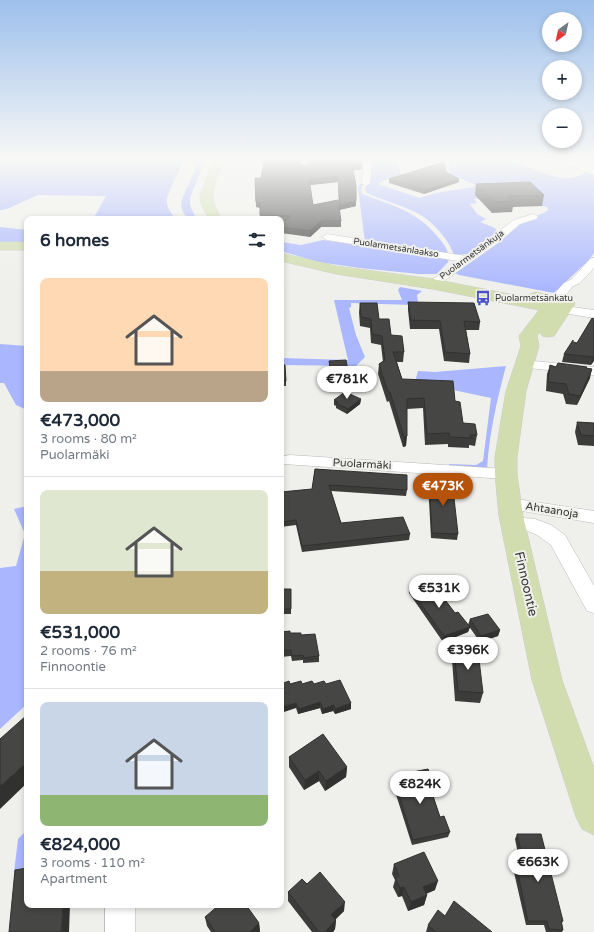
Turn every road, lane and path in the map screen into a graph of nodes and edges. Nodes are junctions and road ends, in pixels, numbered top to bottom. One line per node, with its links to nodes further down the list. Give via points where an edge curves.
1 (196, 201): 3 (main road)
2 (206, 201): 4 (main road)
3 (201, 216)
4 (214, 216)
5 (533, 217): 11 (street, Puolarmetsänkuja, via 517,222)
6 (326, 237): 11 (street, Puolarmetsänlaakso)
7 (0, 246): 8 (main road)
8 (24, 246)
9 (284, 254): 13 (main road, via 334,266)
10 (284, 258): 13 (main road, via 336,270)
11 (466, 259): 13 (street, Puolarmetsänkuja)
12 (594, 261): 14 (street, Finnoontie, via 576,281 578,287)
13 (437, 281): 14 (main road)
14 (559, 305): 15 (street); 16 (street); 17 (main road, Finnoontie, via 542,340 530,346)
15 (594, 311)
16 (594, 314)
17 (524, 364): 18 (street); 20 (main road, Finnoontie, via 516,391 506,456)
18 (594, 371)
19 (290, 460): 20 (street, Puolarmäki)
20 (506, 474): 21 (main road, Finnoontie)
21 (511, 514): 22 (street, Ahtaanoja); 23 (street, via 558,540); 24 (main road, Finnoontie, via 547,680)
22 (594, 517)
23 (594, 604)
24 (594, 817)
25 (120, 908): 26 (street)
26 (120, 932)

